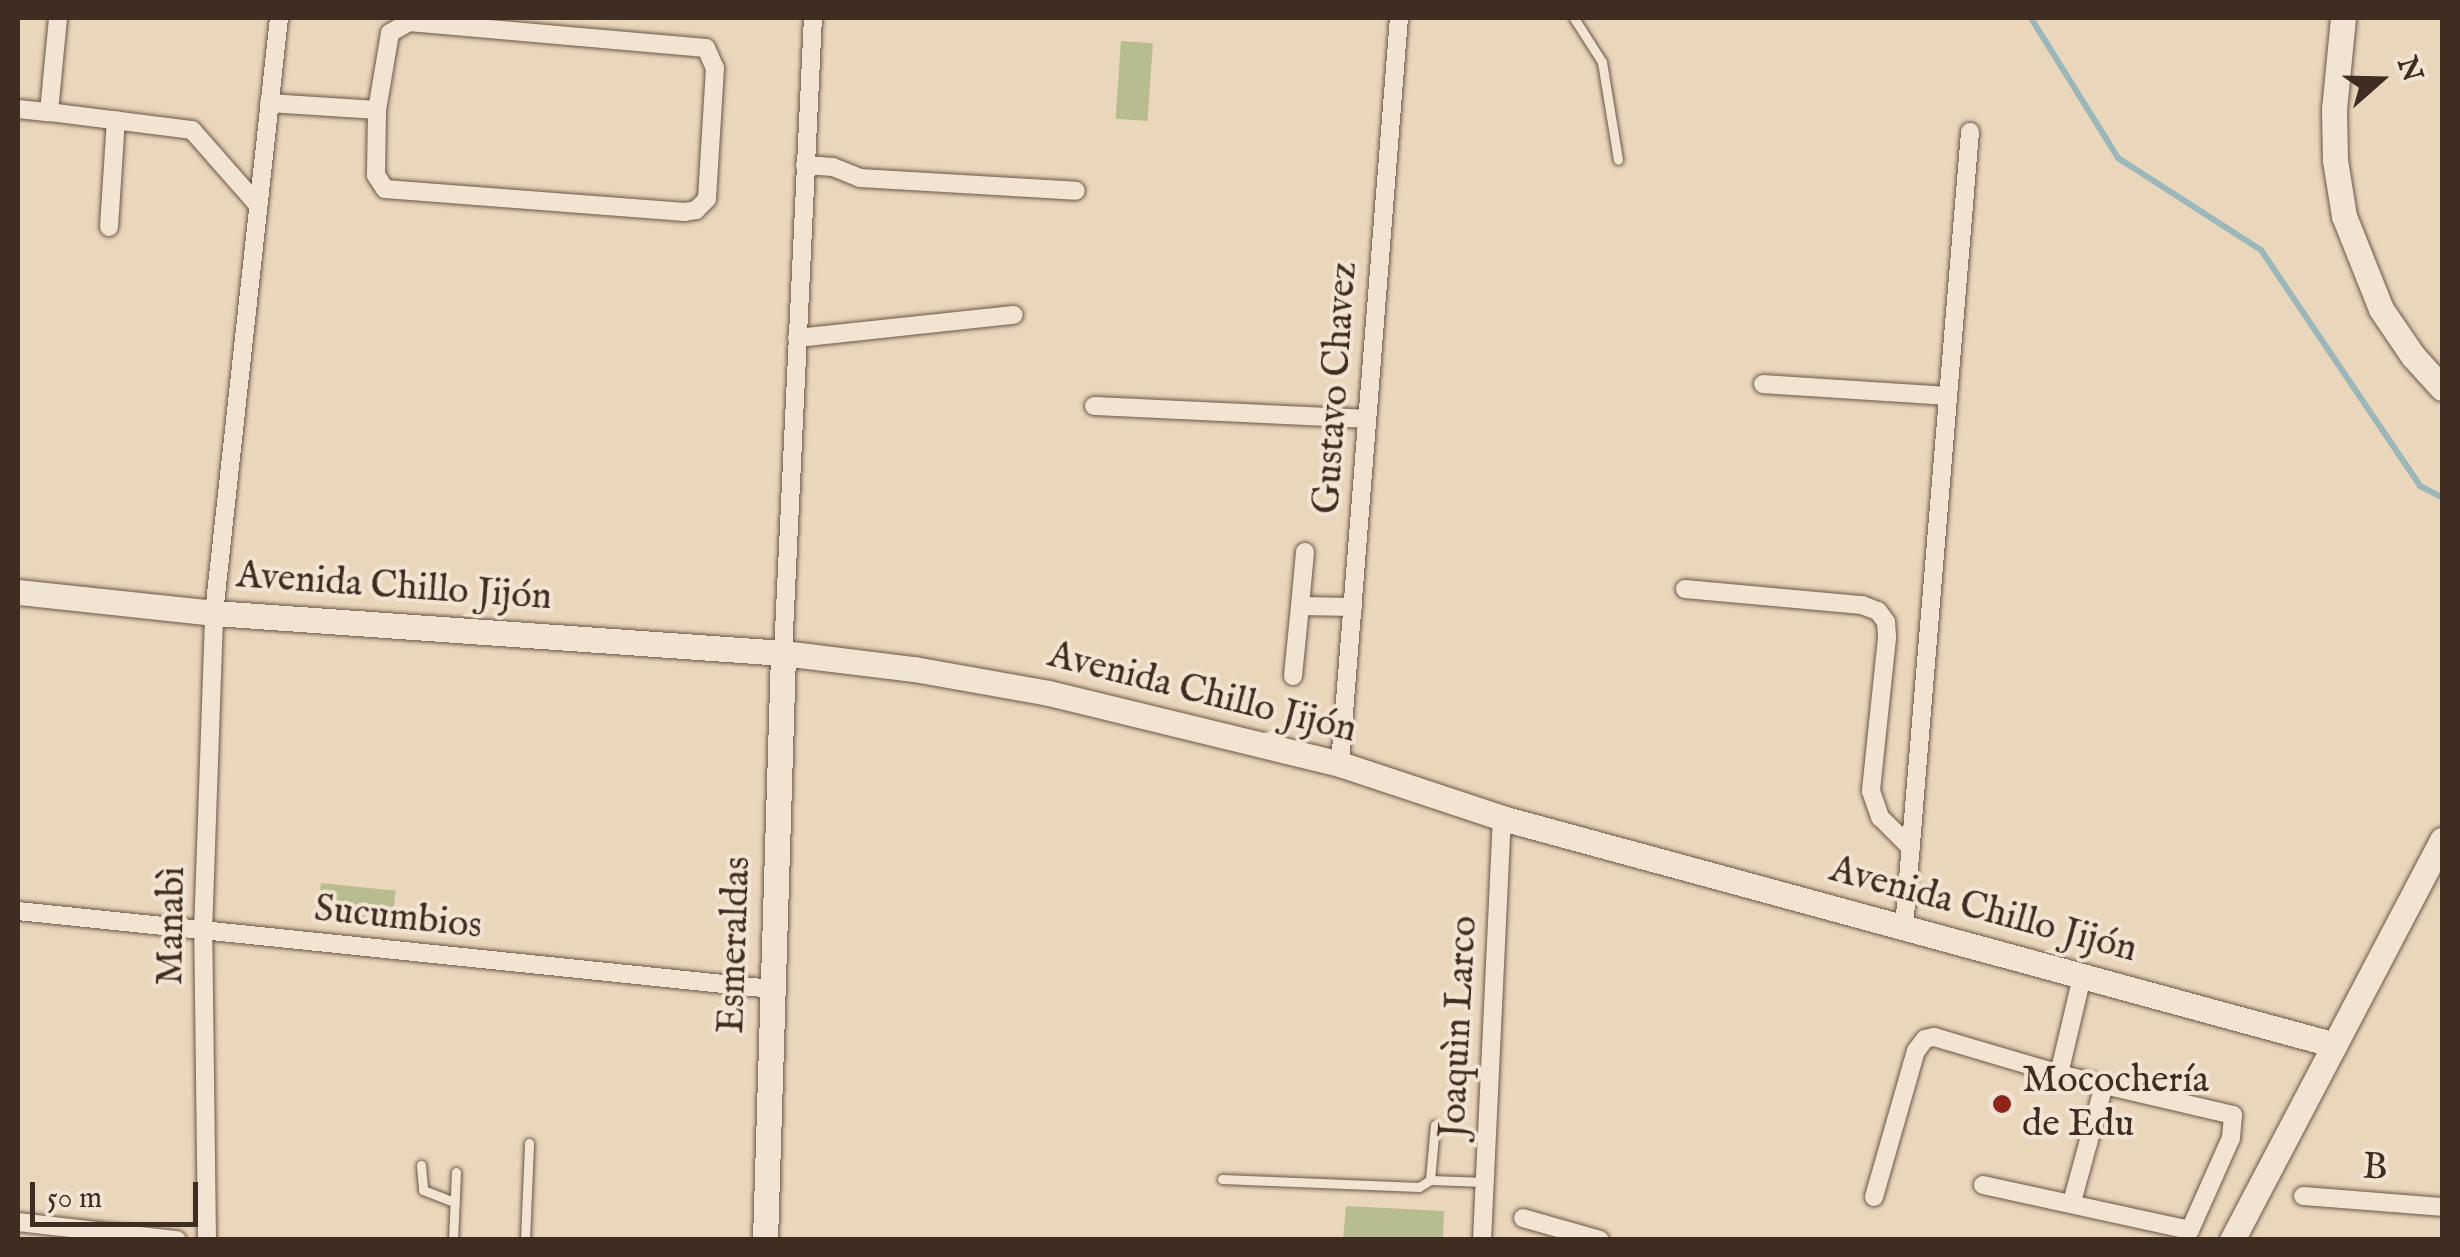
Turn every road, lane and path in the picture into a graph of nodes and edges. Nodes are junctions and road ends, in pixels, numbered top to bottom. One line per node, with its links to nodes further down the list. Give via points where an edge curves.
1 (58, 18): 10 (street)
2 (279, 18): 7 (street, Manabì)
3 (813, 18): 14 (street)
4 (1399, 18): 24 (street, Gustavo Chavez)
5 (1574, 18): 13 (lane, via 1602,62)
6 (2343, 18): 21 (street, via 2334,109 2344,216 2381,309)
7 (269, 103): 9 (street); 16 (street, Manabì)
8 (18, 108): 10 (street)
9 (377, 110): 9 (street, via 376,174 379,185 394,193 685,212 708,199 716,68 706,48 409,22 390,34)
10 (49, 112): 11 (street)
11 (116, 120): 16 (street, via 192,130); 17 (street)
12 (1970, 132): 22 (street)
13 (1618, 160)
14 (806, 165): 15 (street, via 860,178); 19 (street)
15 (1076, 192)
16 (256, 204): 30 (street, Manabì)
17 (109, 227)
18 (1014, 315): 19 (street)
19 (796, 338): 31 (street)
20 (1763, 384): 22 (street)
21 (2442, 388)
22 (1948, 396): 36 (street)
23 (1094, 406): 24 (street)
24 (1366, 419): 29 (street, Gustavo Chavez)
25 (1305, 552): 28 (street)
26 (1685, 589): 36 (street, via 1862,604 1878,611 1887,638 1871,791 1880,817)
27 (18, 592): 30 (street, Avenida Chillo Jijón)
28 (1300, 606): 29 (street); 32 (street)
29 (1353, 608): 33 (street, Gustavo Chavez)
30 (214, 614): 31 (street, Avenida Chillo Jijón); 39 (street, Manabì)
31 (783, 653): 33 (street, Avenida Chillo Jijón, via 1050,693); 41 (street, Esmeraldas)
32 (1293, 676)
33 (1340, 764): 34 (street, Avenida Chillo Jijón)
34 (1502, 818): 38 (street, Avenida Chillo Jijón); 51 (street, Joaquìn Larco)
35 (2442, 840): 42 (street)
36 (1911, 848): 38 (street)
37 (18, 912): 39 (street, Sucumbios)
38 (1904, 928): 40 (street, Avenida Chillo Jijón)
39 (203, 932): 41 (street, Sucumbios); 61 (street, Manabì)
40 (2082, 977): 42 (street, Avenida Chillo Jijón); 43 (street)
41 (772, 989): 64 (street, Esmeraldas)
42 (2335, 1045): 67 (street)
43 (2060, 1074): 44 (street); 54 (street, via 1926,1038 1916,1051)
44 (2104, 1085): 56 (street); 56 (street, via 2233,1115 2231,1138 2190,1230)
45 (1435, 1125): 50 (lane)
46 (529, 1143): 63 (lane)
47 (421, 1165): 55 (lane, via 423,1190)
48 (456, 1172): 55 (lane)
49 (1222, 1179): 50 (lane, via 1418,1188)
50 (1430, 1180): 51 (lane)
51 (1485, 1182): 65 (street, Joaquìn Larco)
52 (1983, 1185): 56 (street)
53 (2303, 1196): 57 (street, B)
54 (1874, 1197)
55 (455, 1202): 62 (lane)
56 (2072, 1202)
57 (2442, 1207)
58 (1522, 1218): 66 (street)
59 (18, 1222): 60 (street)
60 (177, 1240)
61 (206, 1240)
62 (453, 1240)
63 (525, 1240)
64 (764, 1240)
65 (1482, 1240)
66 (1600, 1240)
67 (2232, 1240)

